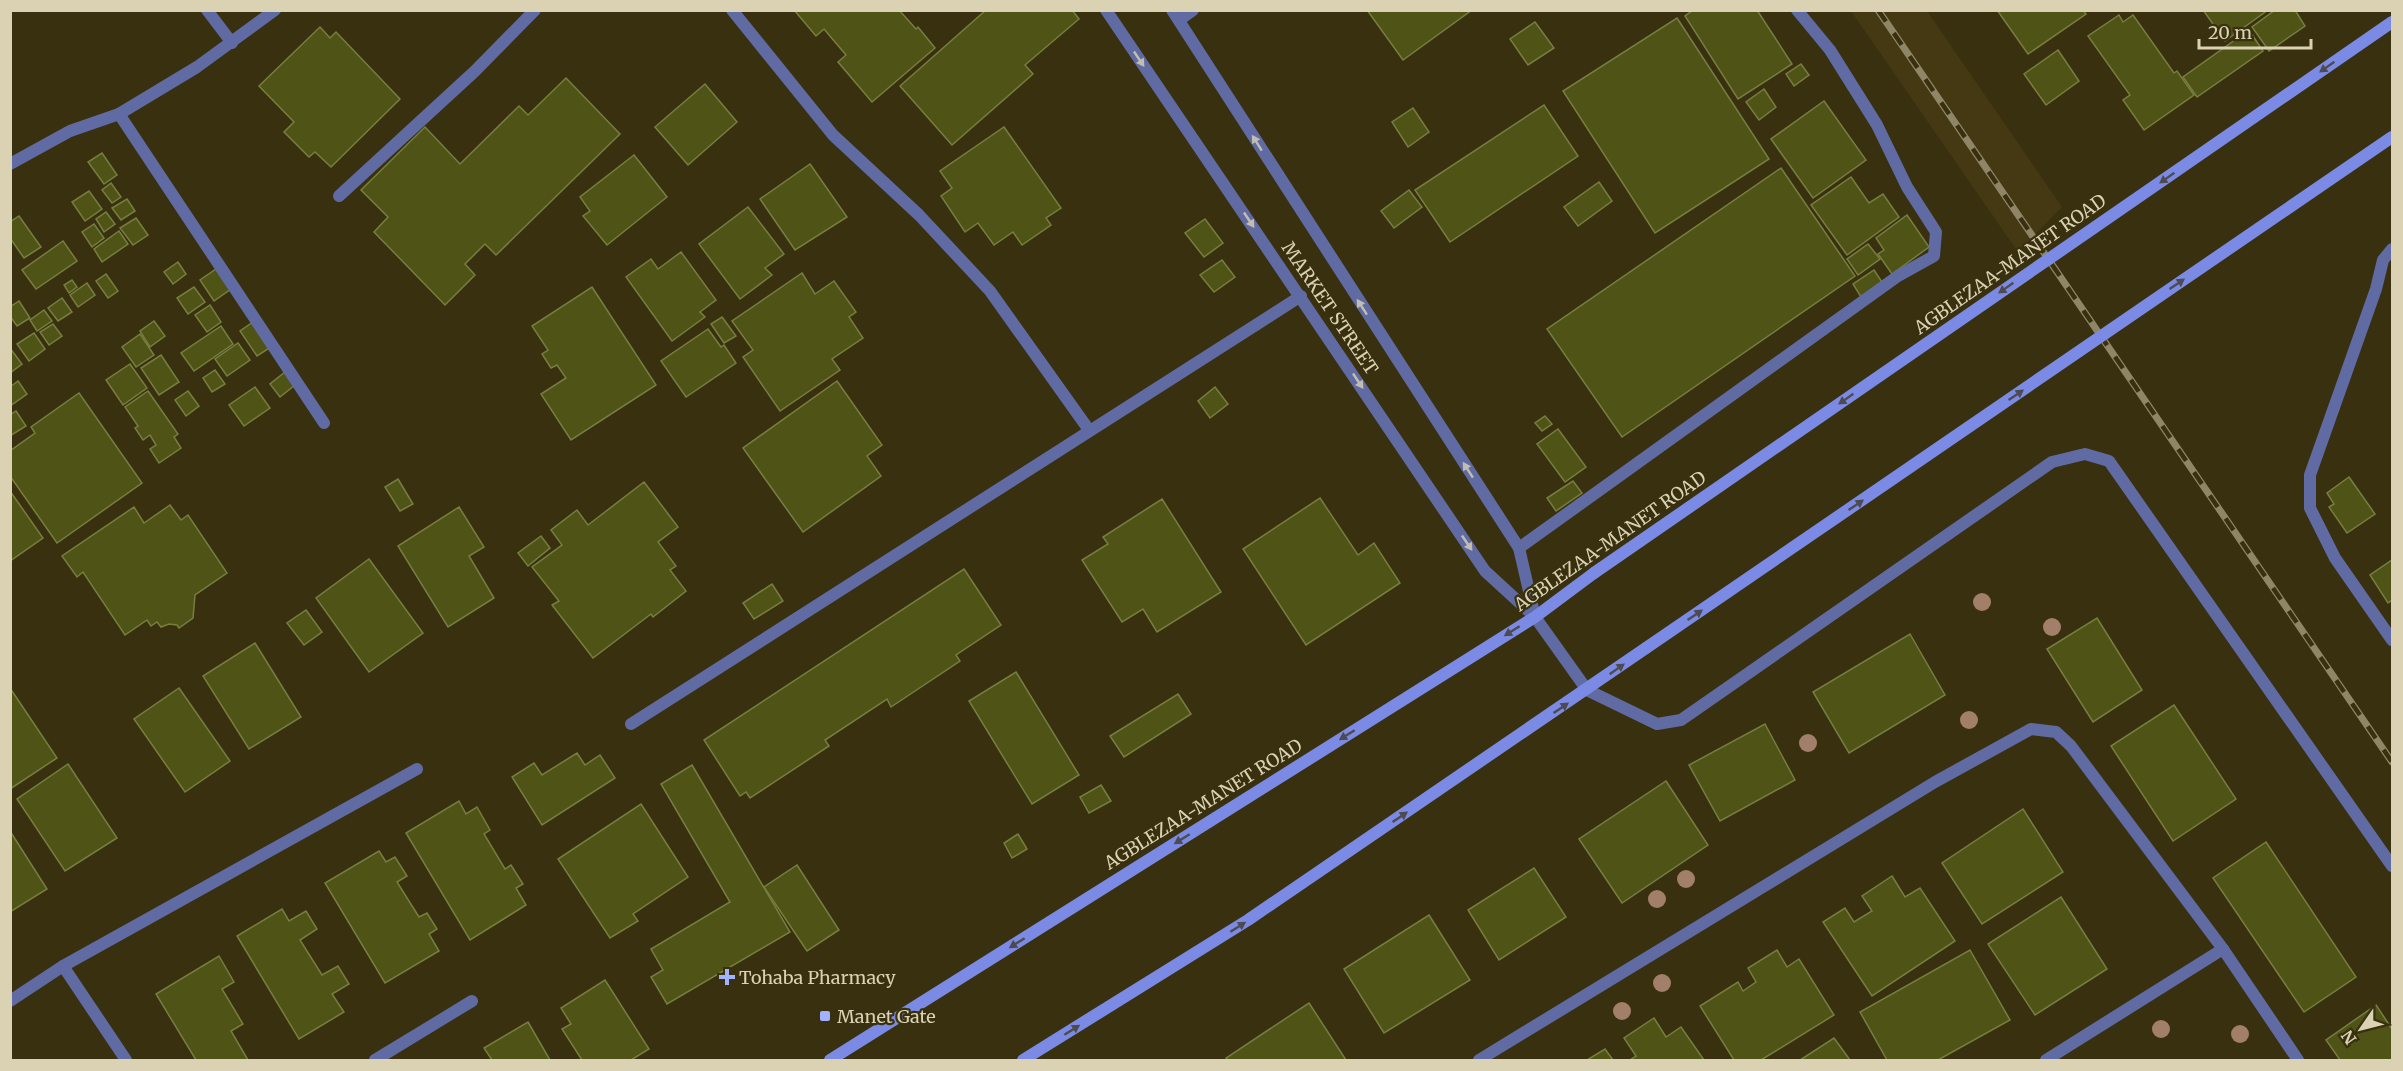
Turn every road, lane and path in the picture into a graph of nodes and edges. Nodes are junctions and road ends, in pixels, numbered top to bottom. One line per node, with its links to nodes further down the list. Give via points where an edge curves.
1 (207, 10): 10 (street)
2 (275, 10): 10 (street)
3 (535, 10): 14 (street)
4 (732, 10): 18 (street, via 833,135 919,215 990,291)
5 (1106, 10): 16 (street, MARKET STREET, one-way to 16)
6 (1193, 10): 8 (street)
7 (1797, 10): 19 (street, via 1830,50 1877,125 1907,187 1936,231 1934,256 1898,276)
8 (1176, 15): 19 (street, MARKET STREET, one-way to 8)
9 (2392, 22): 20 (main road, AGBLEZAA-MANET ROAD, one-way to 20, bridge)
10 (232, 43): 11 (street)
11 (119, 114): 13 (street, via 70,130); 17 (street)
12 (2392, 137): 22 (main road, one-way to 12, bridge)
13 (10, 164)
14 (339, 196)
15 (2392, 249): 21 (street, via 2383,260 2310,475 2310,508 2335,558)
16 (1301, 296): 18 (street); 20 (street, MARKET STREET, one-way to 20, via 1485,571)
17 (324, 423)
18 (1089, 430): 23 (street)
19 (1519, 548): 20 (street, MARKET STREET)
20 (1535, 617): 22 (street, MARKET STREET); 32 (main road, AGBLEZAA-MANET ROAD, one-way to 32)
21 (2392, 640)
22 (1587, 690): 25 (street, via 1657,724 1682,720 2052,462 2085,454 2109,461); 33 (main road, one-way to 22, via 1248,920)
23 (632, 724)
24 (417, 770): 27 (street)
25 (2392, 866)
26 (2223, 949): 34 (street, via 2072,746 2056,732 2031,729 1935,782); 35 (street); 36 (street)
27 (63, 966): 28 (street); 30 (street)
28 (10, 1001)
29 (472, 1001): 31 (street)
30 (126, 1060)
31 (375, 1060)
32 (830, 1060)
33 (1023, 1060)
34 (1479, 1060)
35 (2046, 1060)
36 (2298, 1060)

